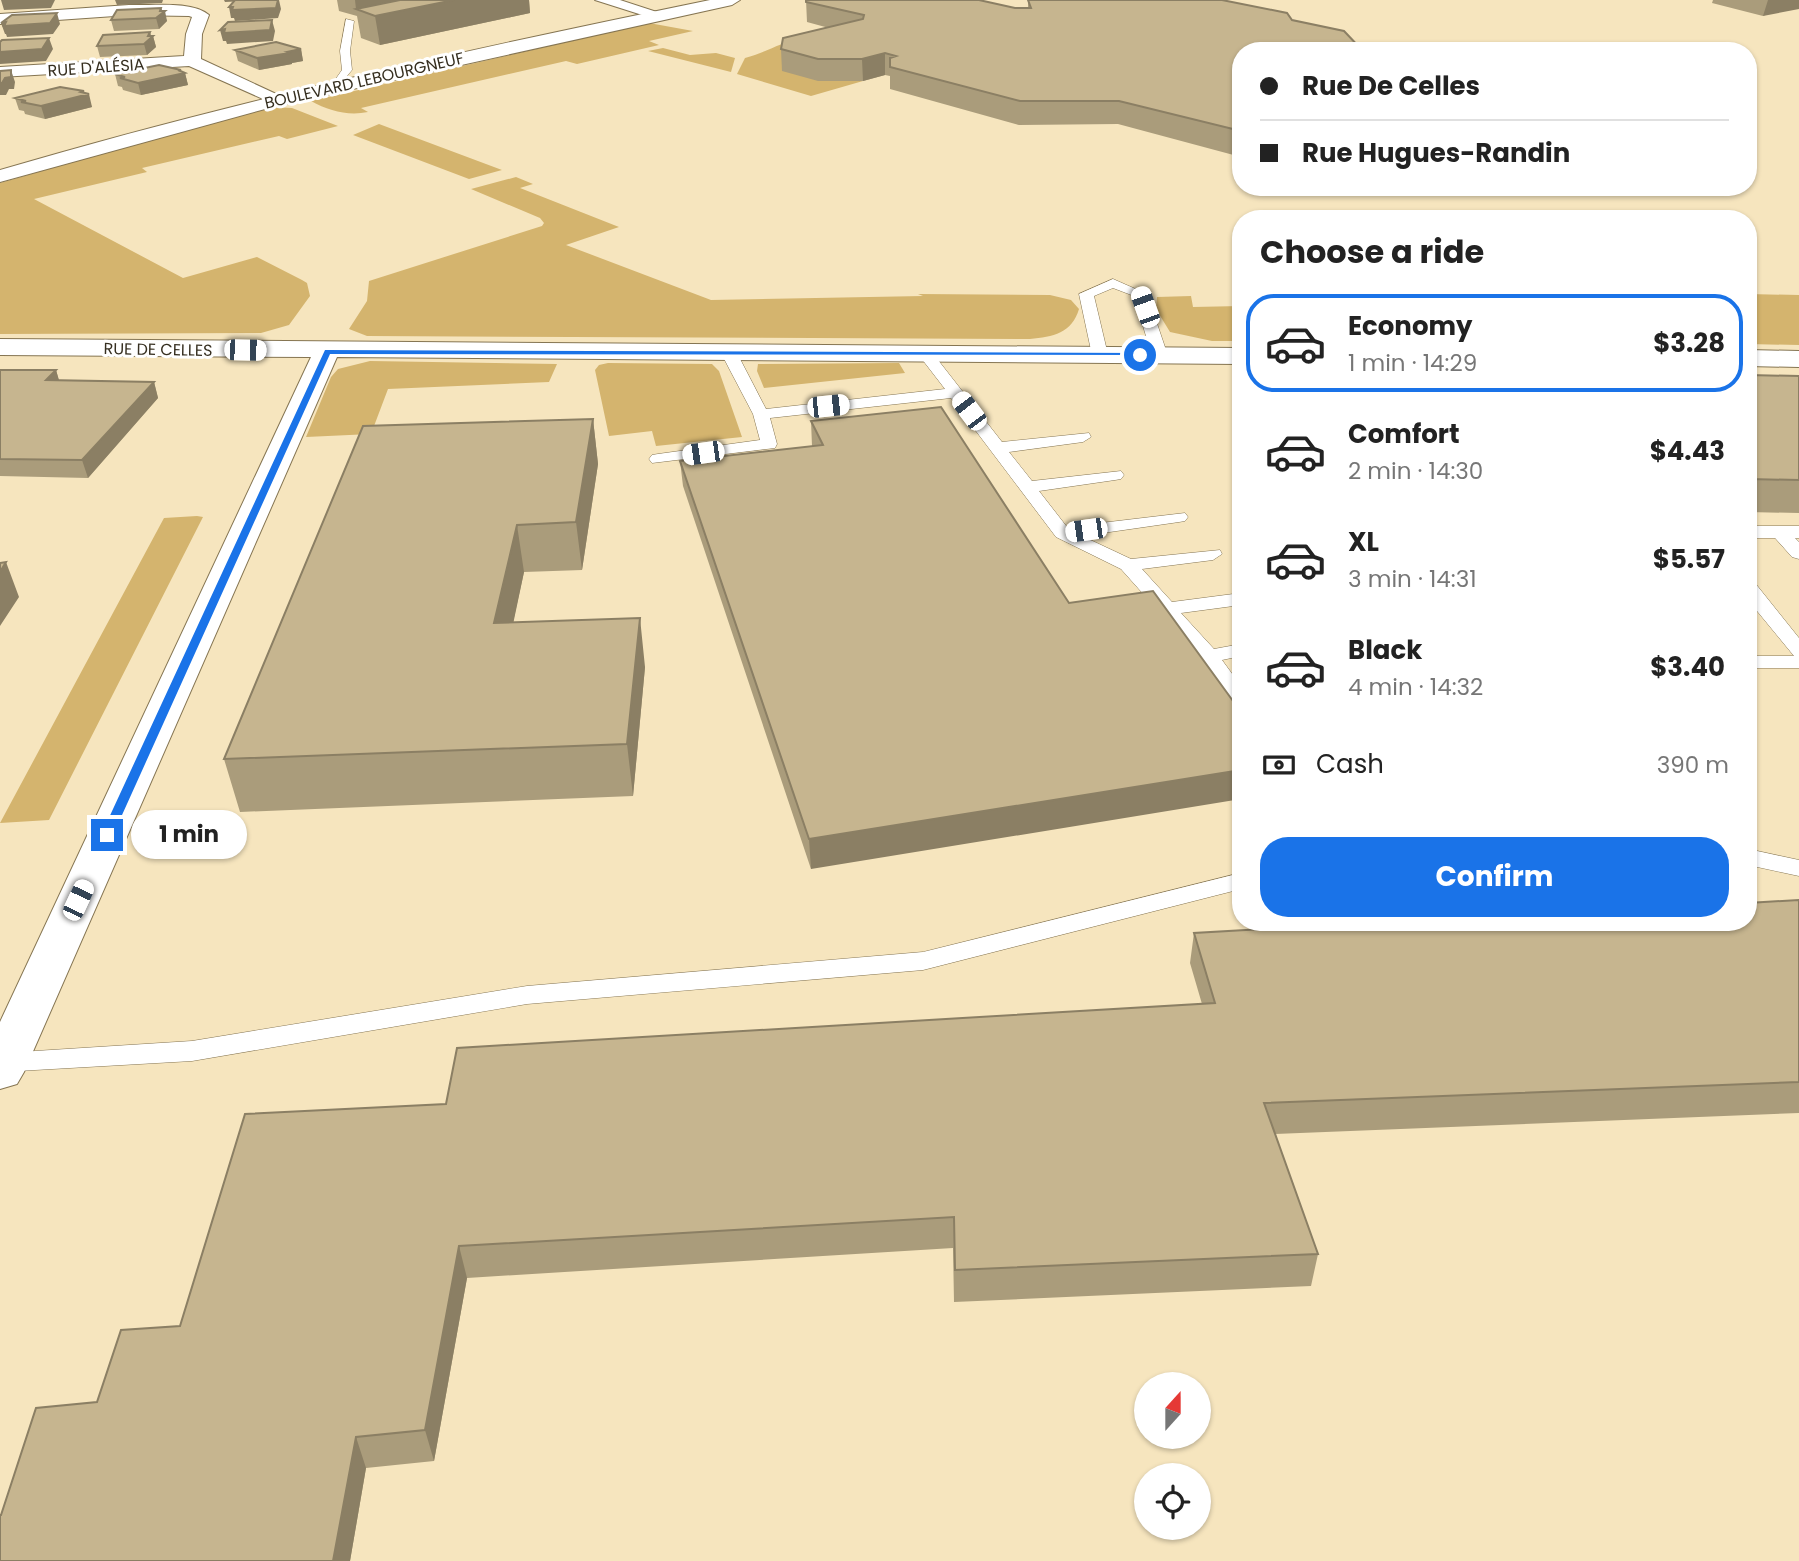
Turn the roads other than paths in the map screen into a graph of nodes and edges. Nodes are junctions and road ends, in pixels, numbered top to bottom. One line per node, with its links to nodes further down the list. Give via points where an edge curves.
1 (603, 0): 3 (street)
2 (732, 0): 3 (street, BOULEVARD LEBOURGNEUF)
3 (658, 15): 8 (street, BOULEVARD LEBOURGNEUF)
4 (0, 19): 6 (street, via 129,10 191,11 201,15)
5 (349, 21): 8 (lane, via 347,70)
6 (192, 61): 7 (street, RUE D'ALÉSIA); 9 (street)
7 (0, 72)
8 (335, 86): 9 (street, BOULEVARD LEBOURGNEUF)
9 (278, 99): 10 (street, BOULEVARD LEBOURGNEUF)
10 (1, 176)
11 (0, 347): 12 (street, RUE DE CELLES)
12 (327, 351): 13 (street, RUE DE CELLES); 46 (street)
13 (729, 353): 14 (street, RUE DE CELLES); 21 (lane)
14 (926, 354): 15 (street, RUE DE CELLES); 20 (lane)
15 (1100, 355): 16 (street, RUE DE CELLES); 16 (lane, via 1086,294 1112,283 1140,294)
16 (1160, 356): 17 (street, RUE DE CELLES)
17 (1232, 356)
18 (1757, 358): 19 (street)
19 (1799, 359)
20 (955, 393): 21 (lane); 23 (lane)
21 (761, 414): 24 (lane, via 769,444)
22 (1083, 437): 23 (lane)
23 (997, 449): 26 (lane)
24 (658, 460)
25 (1115, 475): 26 (lane)
26 (1027, 487): 30 (lane)
27 (1179, 517): 30 (lane)
28 (1757, 532): 29 (lane)
29 (1790, 532): 31 (lane)
30 (1062, 533): 33 (lane)
31 (1799, 553)
32 (1213, 554): 33 (lane)
33 (1128, 565): 36 (lane)
34 (1757, 598): 37 (lane)
35 (1232, 600): 36 (lane)
36 (1167, 609): 39 (lane)
37 (1799, 651)
38 (1232, 652): 39 (lane)
39 (1209, 656): 42 (lane)
40 (1799, 662): 41 (lane)
41 (1757, 663)
42 (1232, 689)
43 (1757, 859): 44 (lane)
44 (1799, 867)
45 (1232, 883): 46 (lane, via 923,961 527,995 192,1051)
46 (2, 1068)

